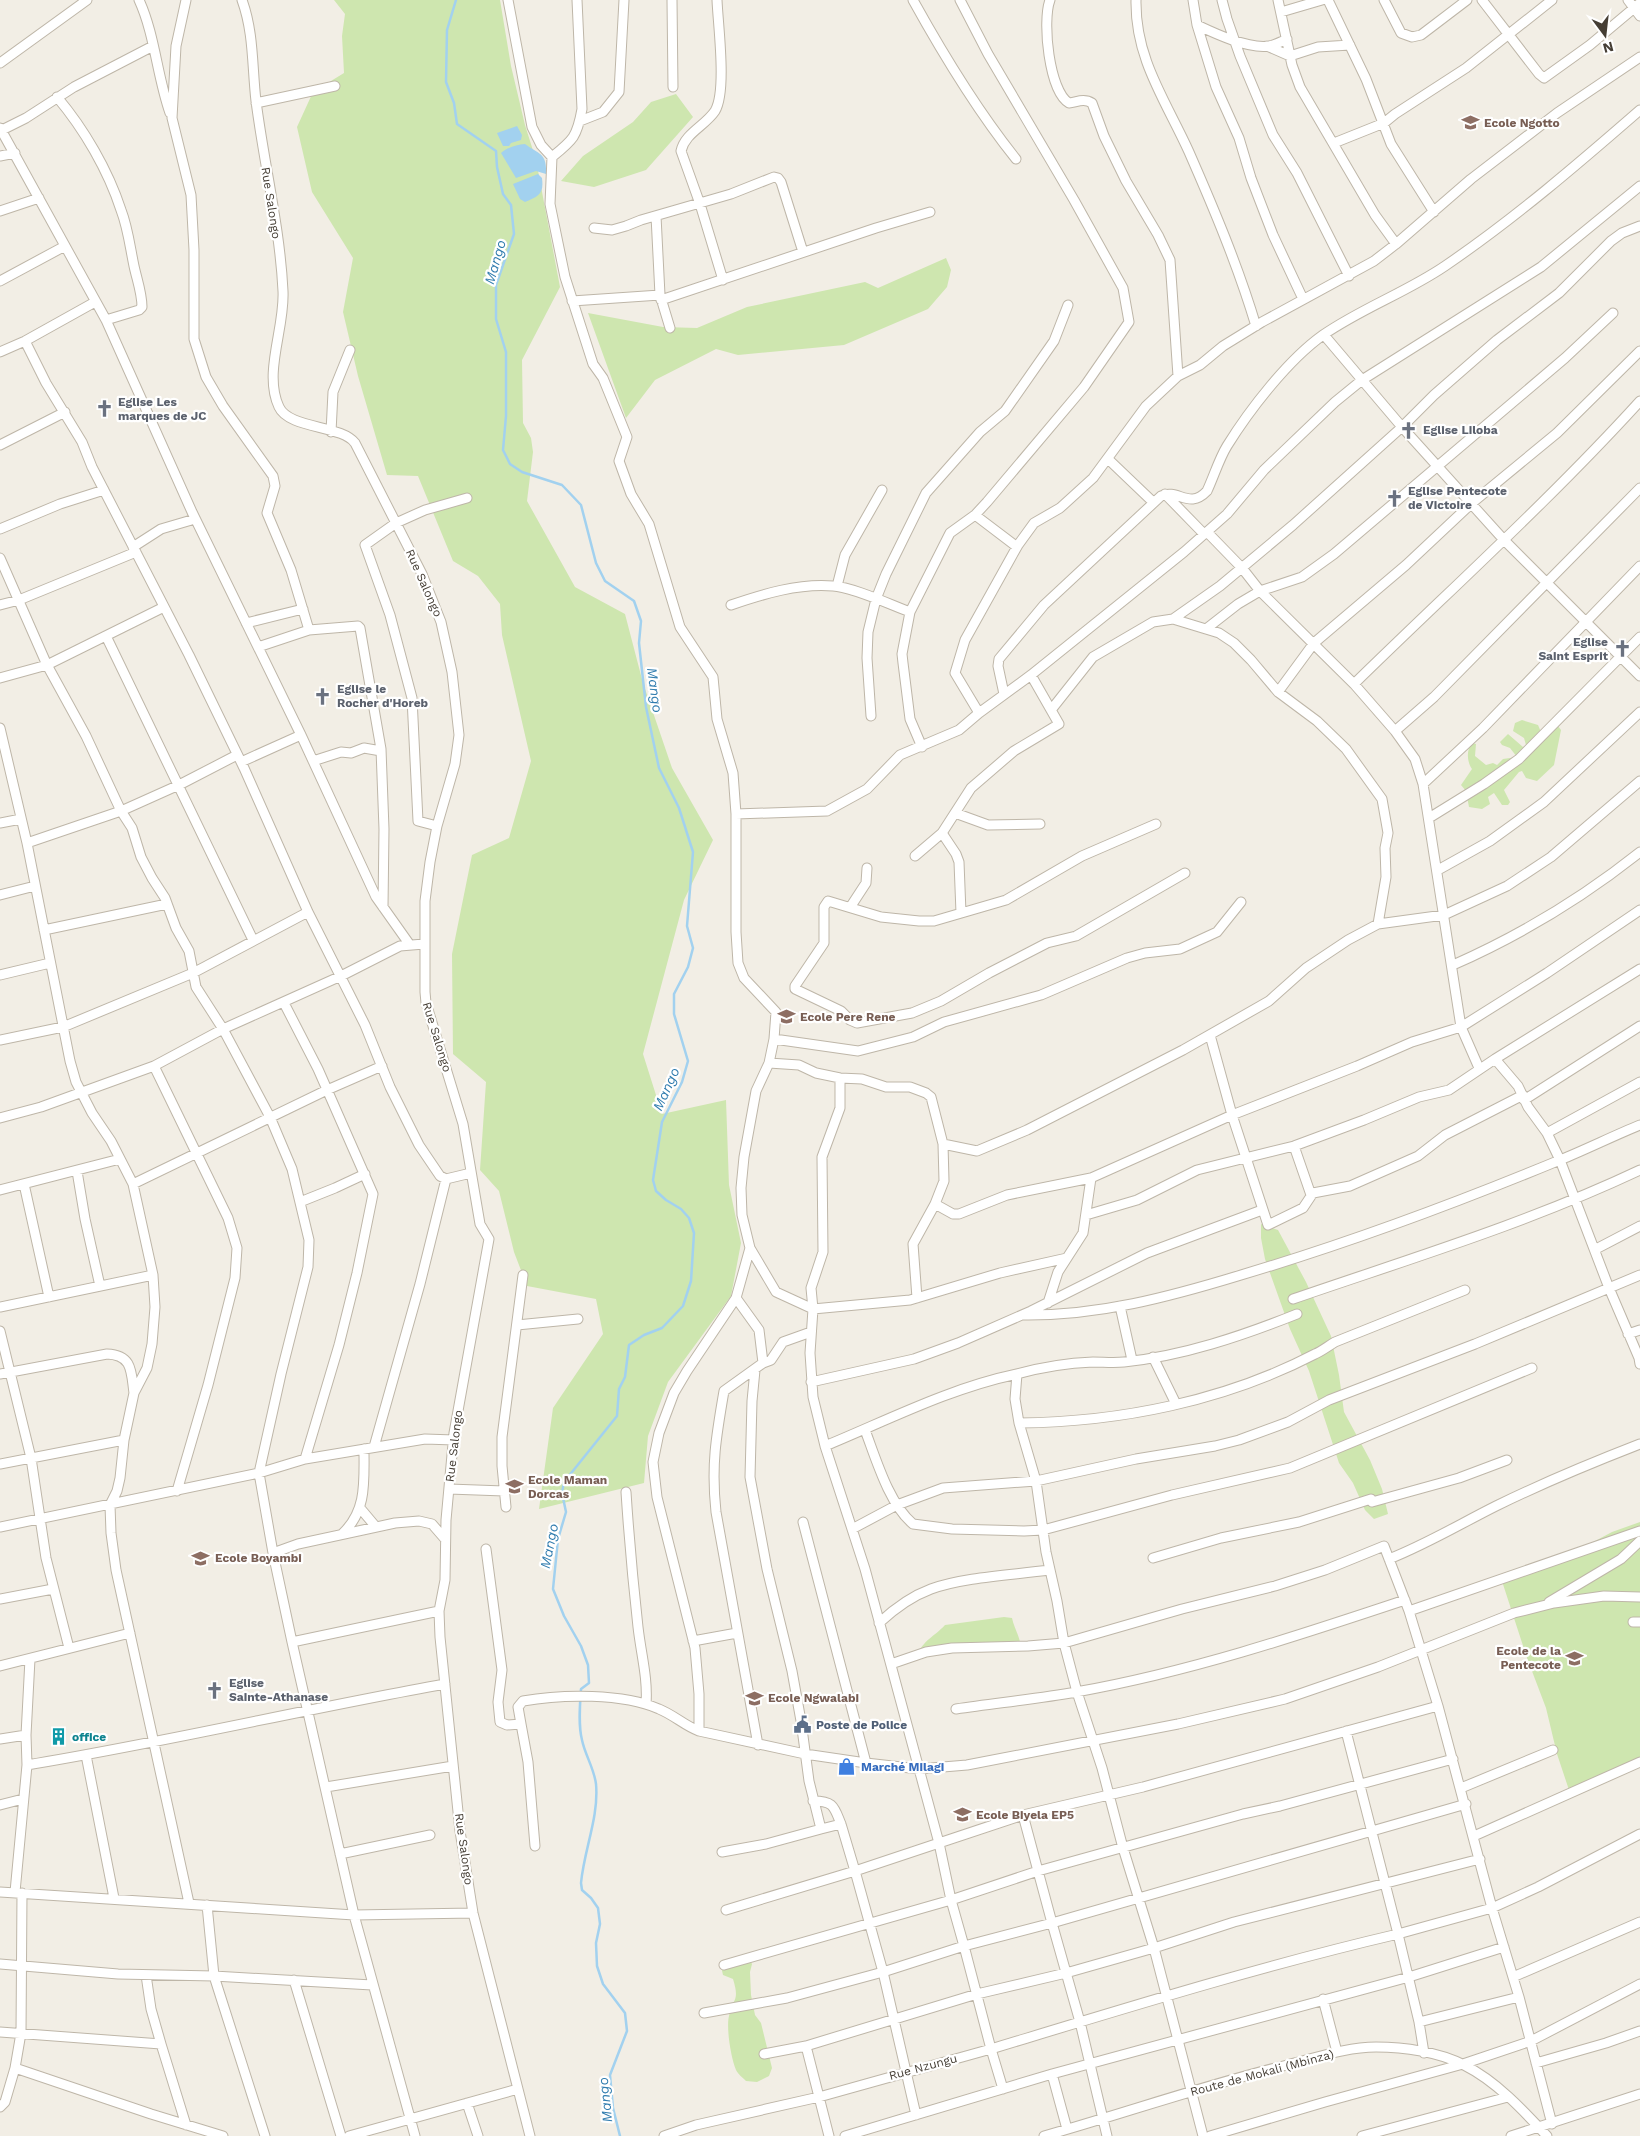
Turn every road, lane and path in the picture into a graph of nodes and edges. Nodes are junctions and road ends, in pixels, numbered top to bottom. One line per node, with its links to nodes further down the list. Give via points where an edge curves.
1 (87, 0): 35 (street)
2 (139, 0): 31 (street)
3 (186, 0): 41 (street, via 176,46)
4 (242, 0): 39 (street, Rue Salongo, via 250,29)
5 (508, 0): 48 (street, via 532,127)
6 (577, 0): 42 (street)
7 (624, 0): 42 (street, via 619,92 603,112)
8 (672, 0): 37 (street)
9 (717, 0): 52 (street, via 722,76 720,99 709,118 683,144 681,151)
10 (913, 0): 49 (street, via 950,66)
11 (960, 0): 95 (street, via 1123,288 1128,322 1084,387)
12 (1050, 0): 79 (street, via 1046,26 1048,56 1057,85 1069,103 1081,100 1092,103 1126,181 1170,260)
13 (1136, 0): 72 (street, via 1139,38 1149,73 1181,133 1212,205 1241,276)
14 (1192, 0): 26 (street)
15 (1222, 0): 28 (street)
16 (1278, 0): 24 (street)
17 (1322, 0): 24 (street)
18 (1328, 0): 30 (street)
19 (1384, 0): 20 (street, via 1401,33 1412,37 1421,35)
20 (1467, 0)
21 (1482, 0): 27 (street)
22 (1552, 0): 27 (street)
23 (1634, 4): 25 (street); 27 (street, via 1590,45 1544,78)
24 (1281, 12): 29 (street)
25 (1640, 16)
26 (1197, 25): 28 (street); 66 (street, via 1216,86 1240,138 1270,226)
27 (1508, 35): 43 (street)
28 (1233, 39): 32 (street); 62 (street, via 1274,135)
29 (1287, 40): 32 (street); 33 (street)
30 (1350, 45): 33 (street, via 1318,46); 43 (street)
31 (153, 46): 38 (street); 41 (street)
32 (1267, 46): 33 (street)
33 (1290, 56): 45 (street, via 1300,87)
34 (1640, 57): 55 (street, via 1557,113 1471,179)
35 (0, 63)
36 (336, 86): 39 (street)
37 (673, 87)
38 (57, 98): 44 (street); 71 (street, via 101,164 117,198 141,292 142,307 139,310)
39 (256, 103): 84 (street, Rue Salongo, via 283,293 274,390 279,409 286,416)
40 (1640, 110): 74 (street, via 1548,188 1444,267)
41 (172, 118): 114 (street, via 191,196 194,339 206,377 273,476 275,486 267,513)
42 (580, 121): 48 (street, via 571,142)
43 (1384, 124): 45 (street); 55 (street, via 1390,144)
44 (1, 130): 46 (street)
45 (1334, 143): 59 (street, via 1375,215)
46 (15, 153): 47 (street); 51 (street)
47 (0, 156)
48 (552, 157): 67 (street, via 550,204)
49 (1016, 159)
50 (1640, 186): 80 (street, via 1541,267)
51 (39, 198): 53 (street); 60 (street)
52 (700, 204): 56 (street); 61 (street, via 778,178); 63 (street)
53 (0, 211)
54 (930, 212): 61 (street)
55 (1434, 212): 59 (street)
56 (656, 216): 58 (street, via 612,230); 65 (street)
57 (1640, 226): 83 (street, via 1611,241 1560,293 1497,340)
58 (594, 228)
59 (1396, 244): 62 (street)
60 (65, 246): 64 (street); 68 (street)
61 (803, 252): 63 (street)
62 (1349, 276): 66 (street)
63 (723, 280): 65 (street)
64 (0, 281)
65 (660, 297): 67 (street); 73 (street)
66 (1303, 300): 72 (street)
67 (572, 301): 149 (street, via 592,364 603,378 626,437 619,461 631,494 649,524 678,624 713,677 717,719 732,773)
68 (95, 302): 71 (street); 75 (street)
69 (1068, 305): 109 (street, via 1054,341 1005,411 980,432 926,493)
70 (1613, 313): 87 (street)
71 (106, 320): 96 (street)
72 (1256, 326): 79 (street, via 1223,346 1200,366)
73 (670, 328)
74 (1324, 335): 80 (street); 91 (street, via 1287,367 1241,426 1226,447 1203,496 1189,500)
75 (25, 341): 78 (street); 82 (street)
76 (350, 350): 84 (street, via 333,392)
77 (1640, 351): 94 (street, via 1557,433)
78 (0, 352)
79 (1178, 376): 86 (street, via 1146,406)
80 (1362, 380): 83 (street); 99 (street, via 1264,470 1227,514)
81 (1640, 401): 100 (street)
82 (65, 412): 85 (street); 89 (street)
83 (1402, 427): 87 (street); 105 (street)
84 (331, 432): 97 (street, Rue Salongo, via 352,439)
85 (0, 445)
86 (1108, 459): 93 (street); 101 (street, via 1093,478 1060,508 1034,523)
87 (1438, 465): 94 (street); 108 (street, via 1305,576)
88 (1640, 488): 106 (street)
89 (104, 490): 98 (street); 102 (street)
90 (882, 490): 107 (street, via 843,558)
91 (1165, 494): 93 (street); 99 (street)
92 (467, 498): 97 (street, via 425,510)
93 (1153, 502): 132 (street, via 1044,605 999,659)
94 (1472, 503): 100 (street); 123 (street, via 1406,565)
95 (974, 515): 101 (street); 115 (street, via 950,533)
96 (195, 519): 102 (street, via 161,529); 118 (street)
97 (396, 523): 156 (street, Rue Salongo, via 436,610 452,672 459,735 455,764); 156 (street, via 364,544 390,615 411,694 418,821)
98 (0, 529)
99 (1205, 533): 105 (street); 127 (street)
100 (1504, 540): 106 (street); 130 (street)
101 (1017, 547): 135 (street, via 965,640 955,667 957,679)
102 (135, 549): 110 (street); 113 (street)
103 (0, 558): 110 (street)
104 (1640, 566): 117 (street)
105 (1242, 568): 108 (street); 116 (street)
106 (1546, 582): 117 (street); 138 (street)
107 (837, 586): 109 (street); 112 (street, via 780,590)
108 (1260, 591): 119 (street); 123 (street)
109 (876, 599): 115 (street); 136 (street, via 868,632)
110 (19, 600): 111 (street); 126 (street)
111 (0, 605)
112 (731, 605)
113 (164, 607): 121 (street); 143 (street)
114 (303, 609): 118 (street); 120 (street)
115 (910, 612): 140 (street, via 902,654 910,719)
116 (1173, 619): 119 (street); 133 (street, via 1153,622 1095,655)
117 (1586, 622): 125 (street); 146 (street, via 1483,728)
118 (246, 623): 124 (street)
119 (1206, 629): 131 (street, via 1234,643)
120 (309, 630): 124 (street); 142 (street, via 360,628)
121 (106, 636): 126 (street); 147 (street)
122 (1640, 637): 125 (street)
123 (1314, 643): 130 (street); 131 (street)
124 (258, 647): 139 (street)
125 (1620, 656): 128 (street); 151 (street, via 1519,759)
126 (47, 666): 129 (street); 148 (street)
127 (1031, 675): 132 (street); 133 (street)
128 (1640, 676)
129 (0, 678)
130 (1354, 684): 138 (street)
131 (1278, 692): 174 (street, via 1318,721 1346,749 1382,800 1388,833 1386,877)
132 (1004, 694): 135 (street)
133 (1051, 710): 150 (street, via 1059,721 1058,726 1010,754 971,788)
134 (1640, 712): 162 (street, via 1544,802 1490,842)
135 (979, 713): 140 (street, via 960,730)
136 (871, 716)
137 (0, 728): 141 (street)
138 (1395, 731): 146 (street, via 1415,759)
139 (301, 735): 143 (street); 144 (street)
140 (922, 747): 149 (street, via 898,756 867,789 827,811)
141 (2, 748): 152 (street)
142 (381, 751): 144 (street, via 364,748); 169 (street)
143 (239, 759): 147 (street); 171 (street)
144 (313, 761): 169 (street)
145 (1640, 781): 173 (street, via 1551,857 1507,886)
146 (1423, 784): 151 (street)
147 (179, 785): 148 (street); 176 (street)
148 (122, 811): 158 (street); 167 (street)
149 (736, 814): 191 (street, via 738,962 744,978 776,1012)
150 (955, 814): 154 (street, via 988,825); 157 (street)
151 (1429, 818): 162 (street)
152 (21, 819): 153 (street); 158 (street)
153 (0, 823)
154 (1040, 824)
155 (1156, 824): 172 (street, via 1082,856 1006,900)
156 (437, 826): 177 (street, Rue Salongo, via 425,900)
157 (942, 833): 160 (street); 172 (street, via 959,862)
158 (27, 843): 164 (street)
159 (1640, 852): 180 (street, via 1535,925)
160 (915, 856)
161 (867, 868): 168 (street, via 866,883)
162 (1438, 870): 173 (street)
163 (1185, 873): 168 (street, via 1076,936 1047,943 941,1001 912,1013 857,1023 841,1011 795,990 824,944 826,901)
164 (35, 886): 165 (street); 175 (street)
165 (0, 895)
166 (1242, 902): 191 (street, via 1217,932 1180,949 1127,958 1041,995 944,1022 913,1037 858,1051)
167 (167, 904): 175 (street); 182 (street, via 189,952)
168 (851, 906): 172 (street, via 880,917 919,922)
169 (383, 907): 178 (street)
170 (1640, 910): 188 (street)
171 (308, 912): 176 (street); 184 (street)
172 (961, 913)
173 (1444, 914): 174 (street); 180 (street)
174 (1378, 924): 190 (street, via 1306,968 1272,999)
175 (44, 930): 179 (street)
176 (253, 940): 182 (street)
177 (424, 944): 178 (street); 216 (street, Rue Salongo, via 426,1003 463,1124)
178 (410, 945): 184 (street, via 400,946)
179 (50, 963): 183 (street); 187 (street)
180 (1453, 965): 188 (street)
181 (1640, 969): 193 (street)
182 (193, 973): 187 (street); 189 (street, via 196,987)
183 (0, 975)
184 (341, 976): 185 (street); 196 (street)
185 (284, 1003): 189 (street); 200 (street)
186 (1640, 1026): 202 (street)
187 (63, 1027): 192 (street); 201 (street)
188 (1461, 1027): 197 (street); 203 (street, via 1412,1042)
189 (223, 1029): 195 (street); 204 (street)
190 (1210, 1035): 203 (street); 208 (street, via 1027,1130 981,1150)
191 (774, 1039): 194 (street)
192 (0, 1040)
193 (1495, 1058): 197 (street); 202 (street)
194 (769, 1063): 198 (street, via 799,1065); 230 (street, via 756,1091 743,1160 742,1216)
195 (154, 1066): 201 (street); 210 (street)
196 (382, 1066): 200 (street); 218 (street, via 420,1145 440,1176)
197 (1479, 1068): 209 (street, via 1452,1089 1419,1096)
198 (840, 1078): 208 (street, via 862,1079 886,1087 910,1087 929,1094); 246 (street, via 840,1108 822,1157 823,1252 812,1287)
199 (1640, 1082): 207 (street)
200 (327, 1090): 204 (street); 217 (street)
201 (81, 1092): 205 (street); 212 (street)
202 (1523, 1097): 207 (street); 223 (street, via 1445,1135 1418,1156 1350,1186)
203 (1232, 1115): 211 (street); 219 (street)
204 (270, 1117): 210 (street); 225 (street, via 291,1165)
205 (0, 1118)
206 (1640, 1125): 213 (street)
207 (1548, 1133): 213 (street)
208 (942, 1144): 226 (street, via 944,1181)
209 (1294, 1146): 211 (street); 223 (street)
210 (198, 1154): 221 (street); 282 (street, via 234,1232 238,1263 208,1385)
211 (1247, 1158): 227 (street); 228 (street, via 1198,1170 1138,1200)
212 (120, 1159): 215 (street); 221 (street)
213 (1560, 1160): 224 (street); 244 (street, via 1379,1230 1281,1263 1176,1294)
214 (1640, 1170): 224 (street)
215 (77, 1171): 220 (street); 236 (street)
216 (471, 1173): 218 (street); 270 (street, Rue Salongo, via 480,1224 489,1240)
217 (365, 1174): 225 (street); 276 (street, via 373,1200 339,1345)
218 (446, 1178): 273 (street)
219 (1091, 1178): 226 (street, via 1007,1196 959,1214); 228 (street)
220 (24, 1184): 222 (street); 239 (street)
221 (133, 1184): 233 (street)
222 (0, 1190)
223 (1311, 1195): 227 (street, via 1304,1208 1268,1225)
224 (1576, 1200): 231 (street); 242 (street)
225 (300, 1202): 279 (street, via 309,1240 308,1267)
226 (935, 1204): 241 (street, via 913,1244)
227 (1262, 1210): 243 (street, via 1147,1253)
228 (1086, 1216): 232 (street, via 1083,1233)
229 (1640, 1226): 231 (street)
230 (750, 1248): 240 (street); 246 (street, via 776,1292)
231 (1596, 1250): 237 (street)
232 (1067, 1258): 241 (street, via 1000,1273); 243 (street, via 1057,1275)
233 (153, 1274): 236 (street); 265 (street, via 152,1344 147,1368)
234 (523, 1275): 250 (street)
235 (1640, 1275): 237 (street)
236 (100, 1286): 239 (street)
237 (1609, 1288): 254 (street); 280 (street, via 1476,1344 1329,1400 1260,1433 1214,1446)
238 (1465, 1290): 266 (street, via 1335,1342 1250,1382)
239 (50, 1296): 245 (street)
240 (736, 1298): 257 (street, via 760,1330); 314 (street, via 674,1393 652,1462 657,1497)
241 (917, 1298): 246 (street)
242 (1293, 1299)
243 (1048, 1303): 248 (street)
244 (1120, 1306): 248 (street, via 1051,1315); 256 (street)
245 (0, 1308)
246 (813, 1309): 253 (street)
247 (1297, 1314): 255 (street, via 1220,1341)
248 (1023, 1315): 264 (street, via 916,1358)
249 (578, 1319): 250 (street)
250 (517, 1324): 283 (street, via 502,1437)
251 (1640, 1330): 254 (street)
252 (0, 1331): 261 (street)
253 (811, 1332): 257 (street, via 784,1342 771,1360); 264 (street)
254 (1628, 1334): 258 (street)
255 (1153, 1358): 256 (street); 266 (street)
256 (1132, 1360): 263 (street, via 1071,1364)
257 (762, 1363): 260 (street)
258 (1640, 1364)
259 (1532, 1368): 294 (street, via 1290,1468)
260 (755, 1370): 313 (street, via 724,1391 714,1446 712,1481); 337 (street, via 750,1477 767,1569 792,1671)
261 (10, 1371): 262 (street); 265 (street, via 107,1354 118,1355 129,1365); 275 (street)
262 (0, 1374)
263 (1017, 1374): 267 (street, via 1015,1399); 268 (street, via 986,1380 942,1396)
264 (812, 1382): 272 (street)
265 (134, 1393): 269 (street)
266 (1176, 1404): 267 (street, via 1116,1417 1061,1423)
267 (1019, 1423): 280 (street)
268 (864, 1430): 272 (street); 286 (street)
269 (124, 1440): 275 (street); 285 (street, via 120,1478)
270 (454, 1440): 273 (street, via 425,1439); 281 (street, Rue Salongo)
271 (1640, 1444): 302 (street, via 1558,1477)
272 (825, 1446): 293 (street)
273 (374, 1447): 274 (street)
274 (364, 1449): 276 (street); 288 (street)
275 (31, 1458): 278 (street); 289 (street)
276 (305, 1459): 279 (street)
277 (1507, 1460): 301 (street, via 1460,1478)
278 (0, 1464)
279 (259, 1473): 282 (street); 300 (street)
280 (1036, 1481): 286 (street, via 949,1487); 294 (street)
281 (449, 1489): 283 (street); 297 (street, Rue Salongo)
282 (177, 1491): 285 (street)
283 (504, 1491): 287 (street)
284 (626, 1492): 324 (street)
285 (110, 1505): 289 (street); 312 (street, via 116,1570)
286 (897, 1505): 293 (street); 294 (street, via 909,1521 918,1526)
287 (506, 1507)
288 (360, 1508): 292 (street); 296 (street)
289 (39, 1519): 291 (street); 304 (street)
290 (803, 1522): 340 (street)
291 (0, 1526)
292 (376, 1527): 296 (street); 297 (street, via 408,1521 427,1522)
293 (852, 1529): 311 (street)
294 (1043, 1530): 303 (street)
295 (1640, 1531): 310 (street)
296 (342, 1535): 300 (street)
297 (446, 1539): 309 (street, Rue Salongo, via 445,1580)
298 (1640, 1541): 308 (street, via 1621,1559)
299 (486, 1549): 328 (street, via 502,1670 498,1702 500,1722)
300 (273, 1553): 315 (street)
301 (1152, 1558)
302 (1390, 1559): 307 (street); 316 (street, via 1384,1546 1275,1586)
303 (1049, 1570): 311 (street, via 931,1589); 316 (street)
304 (53, 1589): 306 (street); 317 (street)
305 (1640, 1597): 308 (street, via 1604,1596)
306 (0, 1599)
307 (1405, 1600): 310 (street); 323 (street, via 1266,1646)
308 (1540, 1607): 318 (street, via 1486,1623)
309 (439, 1610): 315 (street); 322 (street, Rue Salongo)
310 (1410, 1611): 318 (street)
311 (879, 1623): 320 (street)
312 (130, 1633): 317 (street); 334 (street)
313 (737, 1633): 314 (street); 335 (street)
314 (693, 1641): 329 (street)
315 (292, 1642): 327 (street)
316 (1064, 1642): 320 (street, via 952,1648 926,1652); 323 (street)
317 (70, 1648): 319 (street)
318 (1422, 1650): 325 (street); 333 (street, via 1285,1699)
319 (30, 1659): 321 (street); 331 (street)
320 (891, 1664): 344 (street)
321 (0, 1666)
322 (445, 1684): 327 (street); 343 (street, Rue Salongo)
323 (1077, 1692): 326 (street); 333 (street)
324 (646, 1704): 328 (street, via 590,1696 523,1701 518,1707); 329 (street)
325 (1438, 1706): 330 (street); 339 (street)
326 (956, 1709)
327 (307, 1710): 334 (street); 346 (street)
328 (521, 1724): 361 (street, via 528,1762)
329 (699, 1731): 335 (street)
330 (1346, 1731): 345 (street); 348 (street)
331 (26, 1736): 332 (street); 342 (street)
332 (0, 1739)
333 (1094, 1740): 344 (street, via 967,1765); 348 (street)
334 (155, 1743): 338 (street); 374 (street)
335 (758, 1745): 337 (street)
336 (1553, 1750): 347 (street)
337 (806, 1754): 340 (street); 350 (street)
338 (86, 1755): 342 (street); 371 (street)
339 (1453, 1759): 345 (street); 347 (street)
340 (866, 1762): 344 (street)
341 (1640, 1762): 359 (street)
342 (27, 1765): 349 (street)
343 (453, 1766): 346 (street); 378 (street, Rue Salongo)
344 (919, 1769): 360 (street)
345 (1360, 1784): 356 (street); 362 (street)
346 (326, 1787): 364 (street)
347 (1461, 1788): 351 (street)
348 (1108, 1796): 353 (street); 362 (street)
349 (23, 1799): 352 (street); 370 (street)
350 (813, 1801): 354 (street, via 828,1802 834,1806); 355 (street)
351 (1466, 1804): 356 (street); 359 (street)
352 (0, 1805)
353 (1023, 1815): 360 (street); 367 (street)
354 (841, 1824): 355 (street); 366 (street)
355 (821, 1829): 363 (street)
356 (1372, 1830): 368 (street); 372 (street)
357 (1640, 1834): 376 (street, Rue Nzungu)
358 (430, 1835): 364 (street)
359 (1474, 1836): 365 (street)
360 (939, 1843): 366 (street); 373 (street)
361 (534, 1846)
362 (1123, 1848): 367 (street); 372 (street)
363 (722, 1852)
364 (340, 1854): 379 (street)
365 (1480, 1860): 368 (street); 376 (street)
366 (855, 1871): 377 (street); 382 (street)
367 (1038, 1871): 373 (street); 381 (street)
368 (1385, 1884): 383 (street); 386 (street, via 1234,1922)
369 (0, 1892): 370 (street)
370 (18, 1893): 371 (street); 388 (street)
371 (114, 1898): 374 (street)
372 (1138, 1898): 381 (street); 386 (street)
373 (951, 1900): 382 (street); 384 (street)
374 (189, 1903): 375 (street)
375 (207, 1905): 379 (street); 393 (street)
376 (1492, 1908): 383 (street, Rue Nzungu); 385 (street)
377 (726, 1910)
378 (473, 1913): 379 (street); 424 (street, Rue Salongo)
379 (354, 1915): 398 (street)
380 (1640, 1922): 395 (street)
381 (1052, 1923): 384 (street); 391 (street)
382 (869, 1924): 389 (street); 390 (street)
383 (1398, 1934): 394 (street); 400 (street, Rue Nzungu, via 1308,1955)
384 (964, 1946): 390 (street); 399 (street)
385 (1504, 1947): 394 (street); 395 (street)
386 (1154, 1948): 391 (street); 400 (street)
387 (0, 1964): 388 (street)
388 (21, 1965): 392 (street); 409 (street)
389 (724, 1965)
390 (883, 1972): 403 (street, via 803,1994); 404 (street)
391 (1066, 1973): 399 (street); 405 (street)
392 (146, 1976): 393 (street); 412 (street)
393 (214, 1976): 396 (street); 440 (street)
394 (1409, 1977): 402 (street); 406 (street)
395 (1513, 1977): 401 (street)
396 (294, 1980): 398 (street); 441 (street)
397 (1640, 1984): 411 (street)
398 (372, 1985): 433 (street)
399 (977, 1994): 404 (street); 414 (street)
400 (1166, 1997): 405 (street, Rue Nzungu); 410 (street)
401 (1519, 1997): 406 (street); 411 (street)
402 (1323, 1999): 410 (street); 415 (street)
403 (704, 2013)
404 (895, 2020): 413 (street); 422 (street)
405 (1080, 2022): 414 (street, Rue Nzungu); 420 (street)
406 (1419, 2022): 416 (street)
407 (1640, 2031): 418 (street)
408 (0, 2032): 409 (street)
409 (21, 2033): 412 (street); 421 (street)
410 (1178, 2040): 420 (street); 426 (street)
411 (1531, 2041): 418 (street); 419 (street)
412 (161, 2044): 436 (street)
413 (806, 2046): 417 (street); 428 (street)
414 (991, 2048): 422 (street, Rue Nzungu); 425 (street)
415 (1337, 2052): 416 (street, Route de Mokali (Mbinza), via 1374,2047); 426 (street, Route de Mokali (Mbinza))
416 (1424, 2053): 419 (street, Route de Mokali (Mbinza))
417 (764, 2054)
418 (1536, 2063): 435 (street)
419 (1463, 2064): 429 (street, Route de Mokali (Mbinza)); 452 (street)
420 (1090, 2065): 423 (street); 434 (street)
421 (15, 2068): 431 (street, via 5,2102); 436 (street)
422 (906, 2072): 428 (street, Rue Nzungu); 432 (street)
423 (1052, 2074): 425 (street); 438 (street)
424 (518, 2089): 430 (street); 445 (street, Rue Salongo)
425 (1003, 2089): 432 (street)
426 (1192, 2092): 434 (street, Route de Mokali (Mbinza)); 451 (street)
427 (1640, 2094): 435 (street)
428 (819, 2096): 446 (street, Rue Nzungu); 447 (street)
429 (1508, 2097): 437 (street, Route de Mokali (Mbinza)); 453 (street)
430 (467, 2103): 433 (street); 444 (street)
431 (0, 2107)
432 (916, 2115): 448 (street)
433 (408, 2118): 442 (street); 443 (street)
434 (1103, 2119): 438 (street, Route de Mokali (Mbinza)); 450 (street)
435 (1552, 2124): 437 (street)
436 (186, 2125): 439 (street)
437 (1539, 2128): 454 (street); 455 (street, Route de Mokali (Mbinza))
438 (1067, 2129): 449 (street, Route de Mokali (Mbinza))
439 (223, 2136)
440 (265, 2136)
441 (341, 2136)
442 (349, 2136)
443 (415, 2136)
444 (478, 2136)
445 (530, 2136)
446 (664, 2136)
447 (829, 2136)
448 (845, 2136)
449 (1044, 2136)
450 (1107, 2136)
451 (1202, 2136)
452 (1210, 2136)
453 (1362, 2136)
454 (1511, 2136)
455 (1547, 2136)

